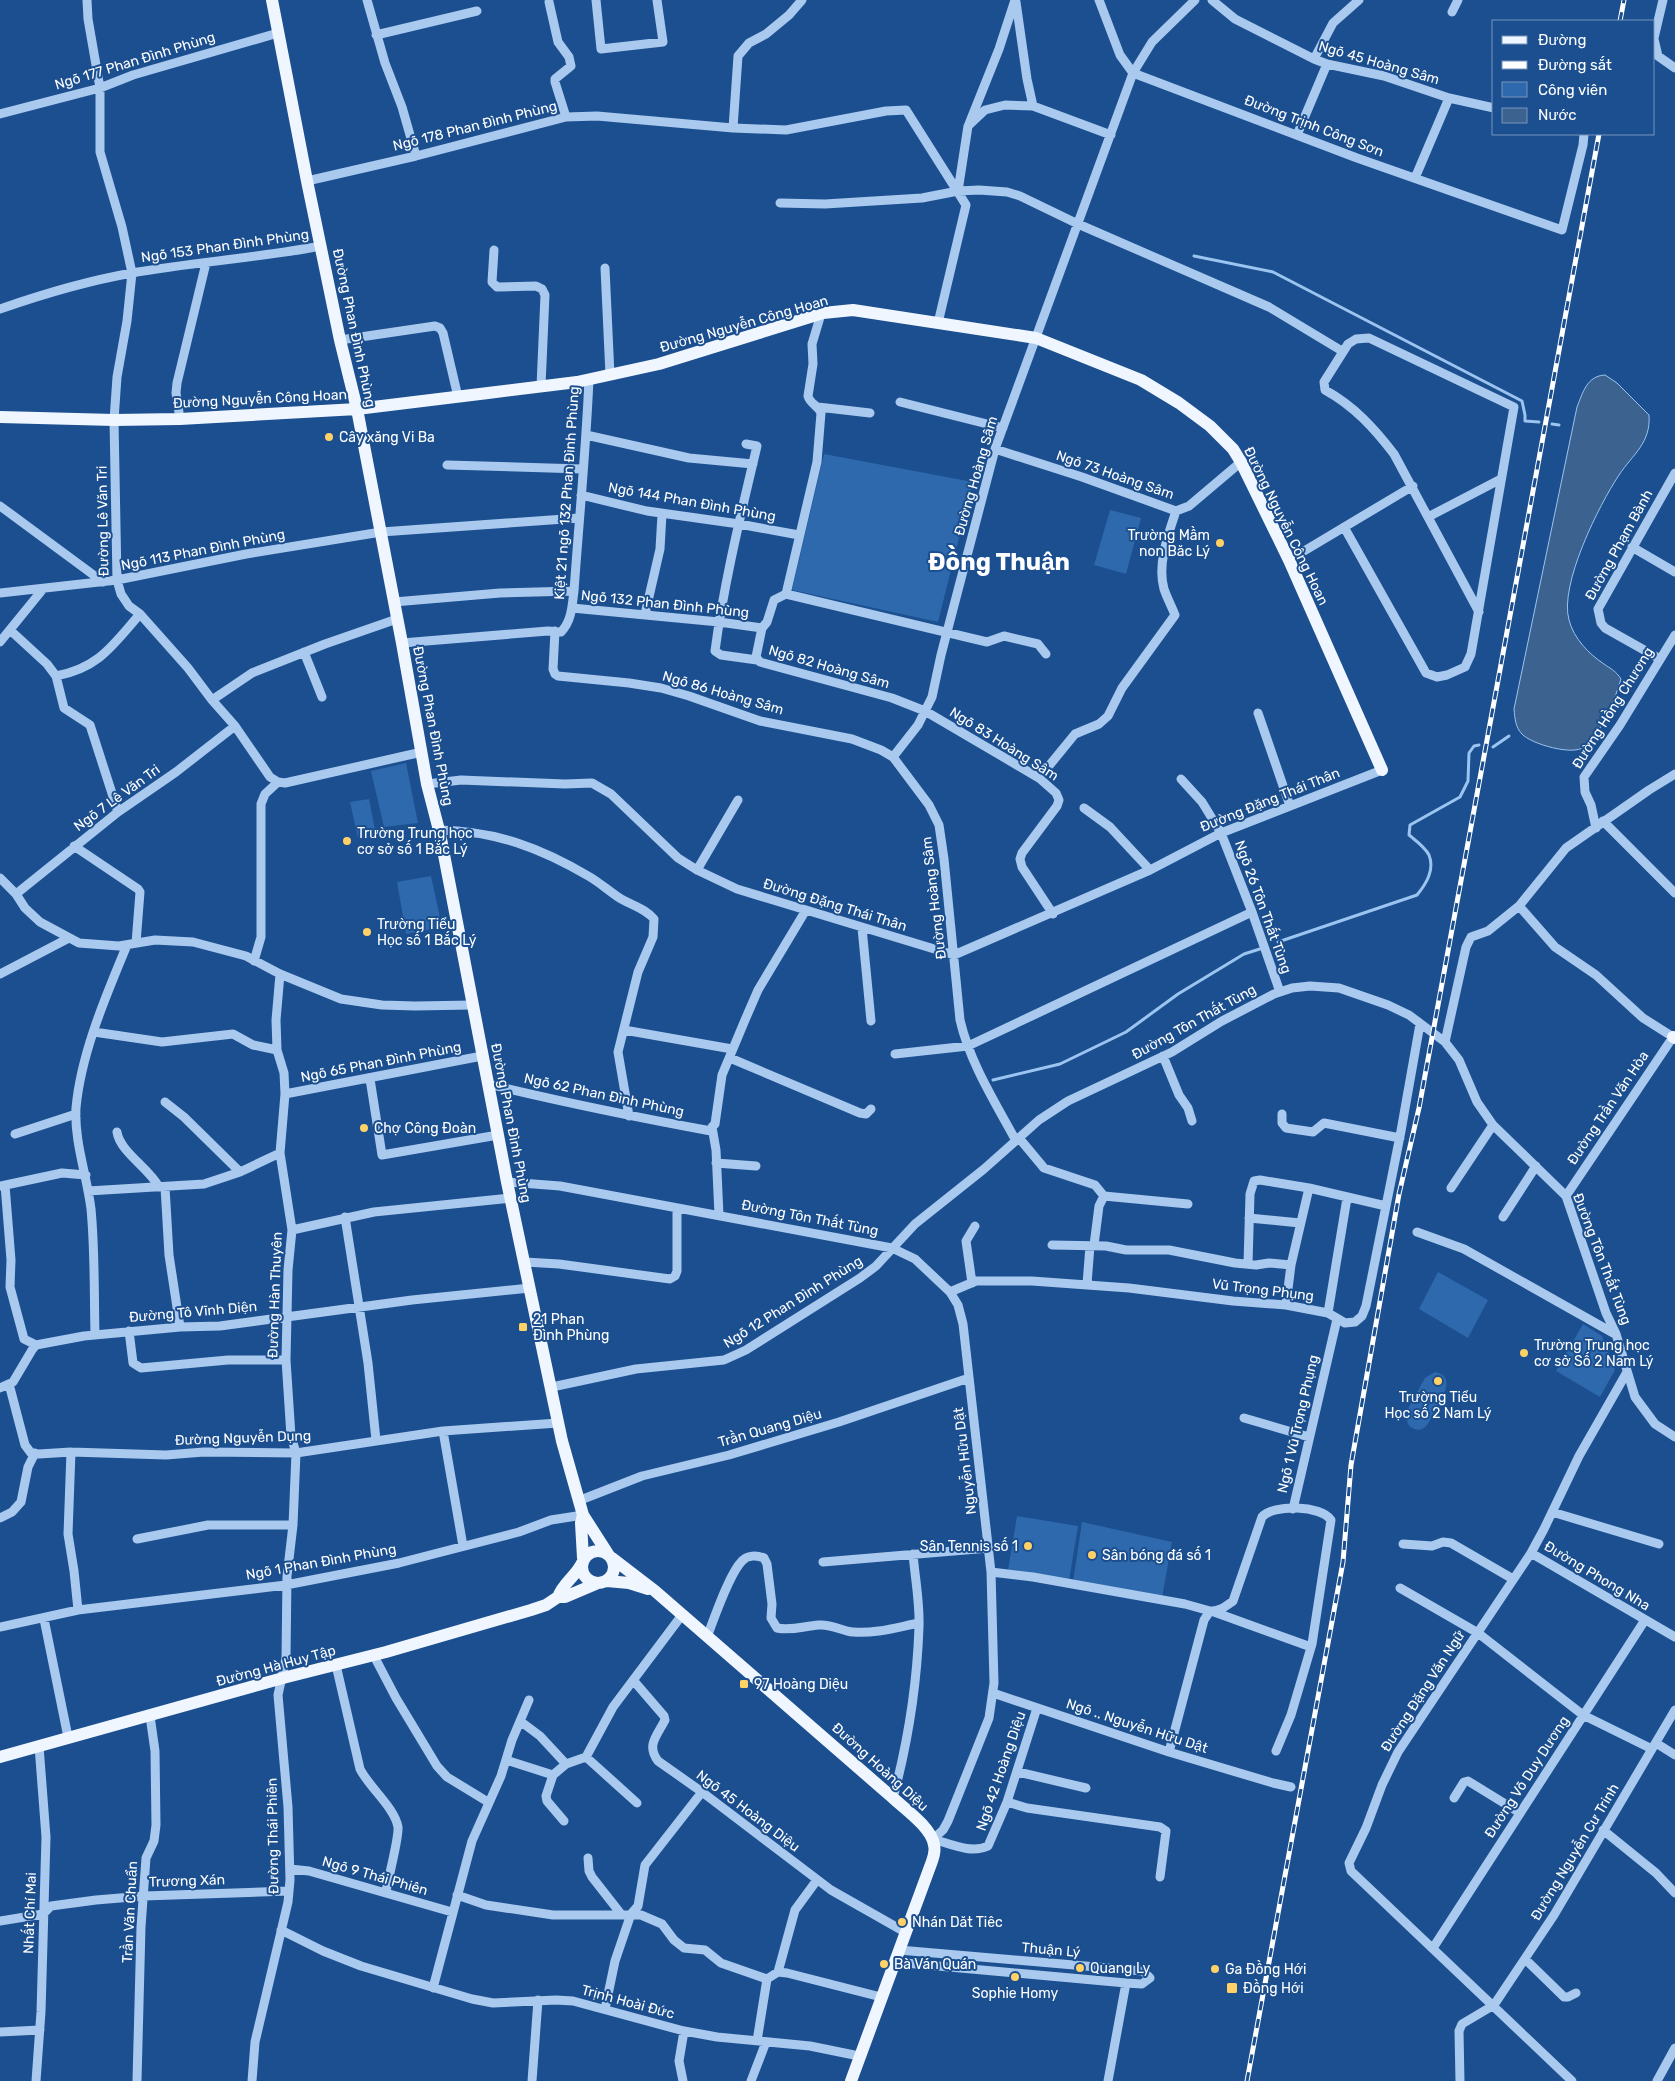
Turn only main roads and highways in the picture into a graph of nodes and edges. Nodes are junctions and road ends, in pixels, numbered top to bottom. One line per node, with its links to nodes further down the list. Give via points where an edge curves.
1 (272, 0): 2 (main road, Đường Phan Đình Phùng, via 340,340)
2 (357, 409): 3 (main road, Đường Nguyễn Công Hoan, via 180,419); 4 (main road, Đường Nguyễn Công Hoan, via 610,375 659,364 821,314 853,310 1036,338 1141,380 1210,426 1233,450 1289,560); 5 (main road, Đường Phan Đình Phùng, via 427,784 439,830 507,1182 558,1423)
3 (0, 416)
4 (1382, 770)
5 (583, 1515): 6 (main road, Đường Phan Đình Phùng); 7 (main road, Đường Phan Đình Phùng)
6 (610, 1556): 7 (main road, via 596,1550); 8 (main road, via 614,1570); 9 (main road, Đường Hoàng Diệu)
7 (583, 1560): 8 (main road, via 584,1576 592,1582); 10 (main road, Đường Hà Huy Tập)
8 (602, 1582): 9 (main road, Đường Hoàng Diệu, via 628,1583); 10 (main road, Đường Hà Huy Tập, via 566,1597)
9 (655, 1592): 12 (main road, Đường Hoàng Diệu, via 893,1798 933,1839 935,1848 931,1864)
10 (558, 1597): 11 (main road, Đường Hà Huy Tập, via 531,1610 374,1656)
11 (0, 1757)
12 (851, 2081)

